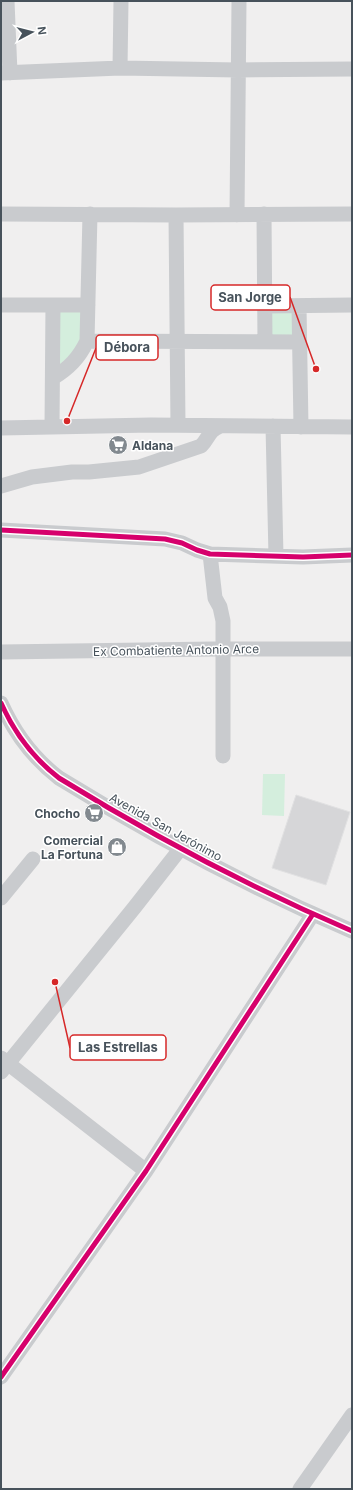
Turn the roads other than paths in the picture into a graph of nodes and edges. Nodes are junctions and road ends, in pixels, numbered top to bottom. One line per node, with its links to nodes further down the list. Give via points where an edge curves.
1 (8, 1): 7 (street)
2 (121, 1): 4 (street)
3 (239, 1): 6 (street)
4 (120, 68): 6 (street); 7 (street)
5 (352, 69): 6 (street)
6 (238, 70): 13 (street)
7 (5, 73)
8 (1, 214): 9 (street)
9 (90, 214): 12 (street); 14 (street)
10 (264, 214): 11 (street); 13 (street); 18 (street)
11 (352, 214)
12 (176, 215): 13 (street); 21 (street)
13 (237, 215)
14 (88, 304): 16 (street); 20 (street)
15 (1, 305): 16 (street)
16 (53, 305): 24 (street)
17 (352, 305): 19 (street)
18 (265, 306): 19 (street); 22 (street)
19 (299, 306): 23 (street)
20 (88, 341): 21 (street); 24 (street, via 72,364)
21 (178, 341): 22 (street); 25 (street)
22 (265, 342): 23 (street)
23 (299, 342): 29 (street)
24 (53, 378): 26 (street)
25 (178, 425): 26 (street); 27 (street)
26 (52, 426): 31 (street)
27 (220, 426): 28 (street); 32 (street, via 209,433 201,446 139,467 38,476)
28 (273, 426): 29 (street); 35 (street)
29 (301, 427): 30 (street)
30 (352, 427)
31 (1, 428)
32 (1, 486)
33 (1, 530): 34 (street, via 165,539)
34 (210, 554): 35 (street); 37 (street, via 215,598 223,621)
35 (276, 556): 36 (street)
36 (352, 556)
37 (223, 649): 38 (street, Ex Combatiente Antonio Arce); 39 (street, Ex Combatiente Antonio Arce); 41 (street)
38 (352, 649)
39 (1, 652)
40 (1, 702): 42 (street, Avenida San Jerónimo, via 18,734 45,767 85,794)
41 (223, 756)
42 (180, 848): 45 (street, Avenida San Jerónimo); 47 (street, via 134,908)
43 (33, 859): 44 (street)
44 (1, 898)
45 (313, 914): 46 (street, Avenida San Jerónimo); 48 (street)
46 (352, 931)
47 (3, 1064): 48 (street)
48 (146, 1171): 49 (street)
49 (1, 1377)
50 (352, 1415): 51 (street)
51 (300, 1489)

